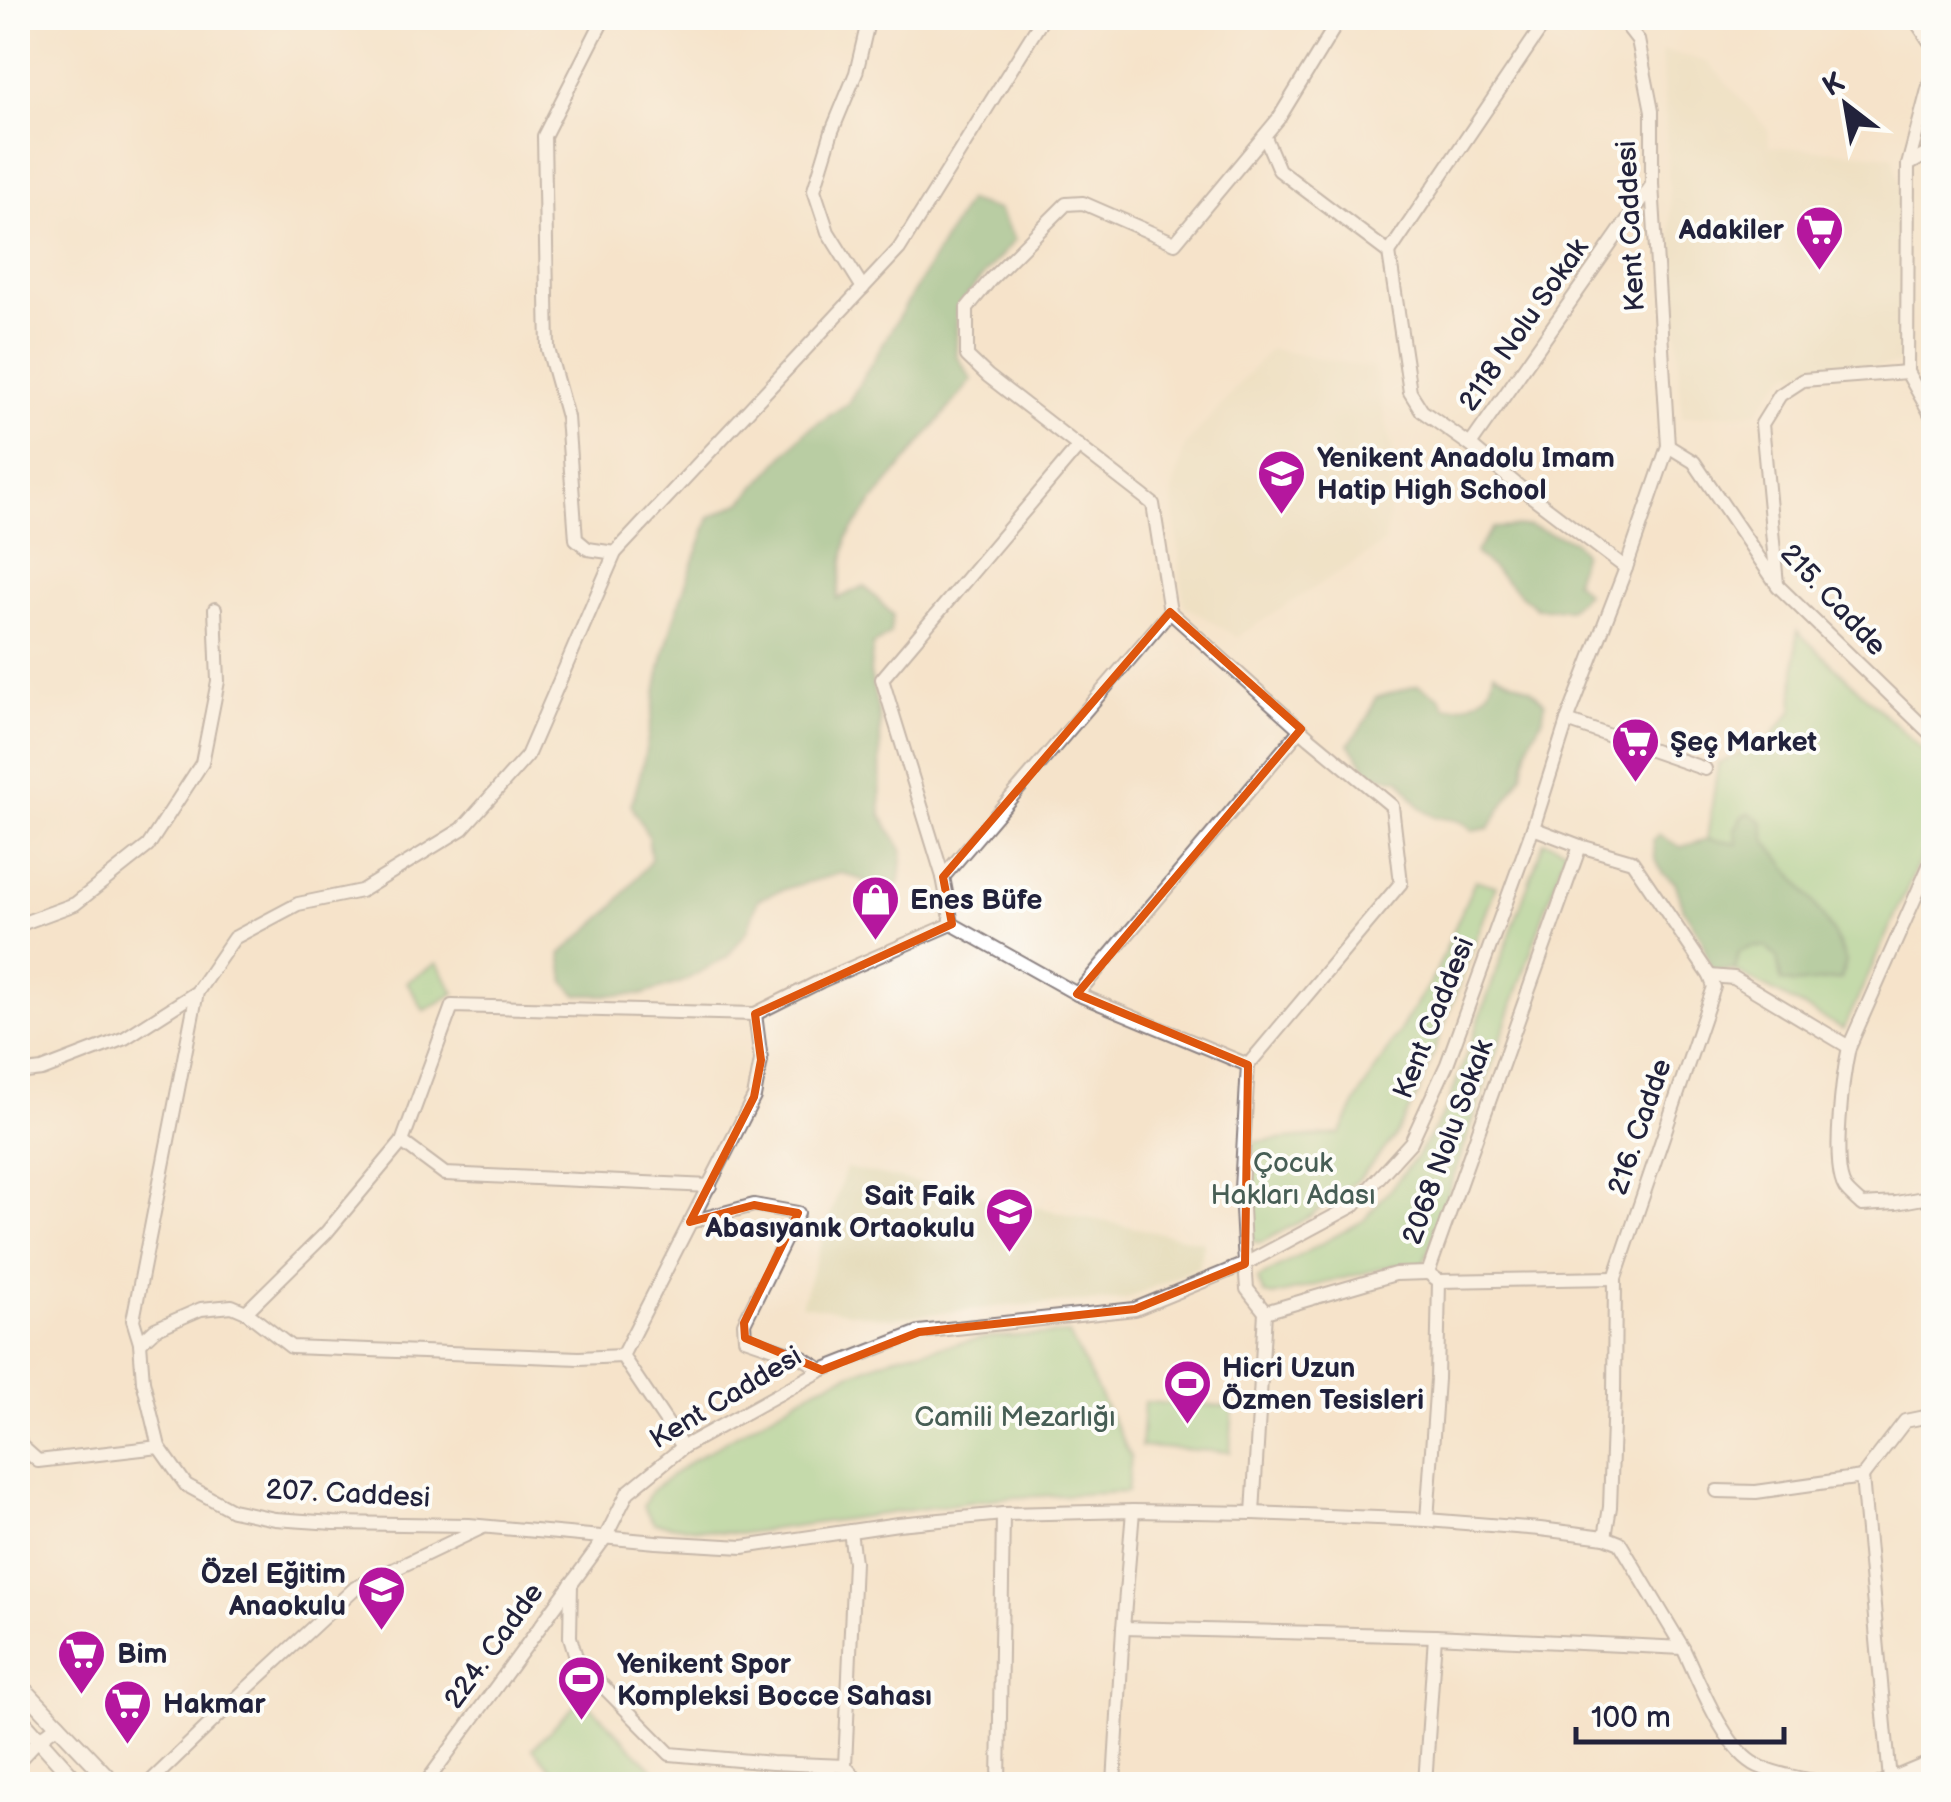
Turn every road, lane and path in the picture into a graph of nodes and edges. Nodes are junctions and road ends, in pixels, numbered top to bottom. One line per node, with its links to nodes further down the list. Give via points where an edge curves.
1 (604, 18): 21 (street, via 544,136 548,349 566,418 576,539)
2 (870, 18): 15 (street, via 814,190 828,232)
3 (1043, 18): 15 (street, via 899,249)
4 (1340, 18): 10 (street)
5 (1548, 18): 14 (street)
6 (1621, 18): 13 (street, Kent Caddesi, via 1638,40 1652,112)
7 (1914, 18): 8 (street)
8 (1934, 48)
9 (1934, 67): 12 (street)
10 (1265, 138): 14 (street, via 1279,170); 19 (street, via 1175,242 1083,203 1066,204 967,308 967,356)
11 (1934, 150): 12 (street)
12 (1908, 165): 16 (street)
13 (1652, 184): 18 (street, 2118 Nolu Sokak); 20 (street, Kent Caddesi)
14 (1390, 252): 18 (street, via 1410,392 1422,410)
15 (863, 288): 21 (street)
16 (1908, 372): 17 (street); 23 (street, via 1803,380 1780,394 1762,424)
17 (1934, 420)
18 (1470, 445): 22 (street)
19 (1079, 446): 25 (street, via 1153,504); 33 (street, via 882,679)
20 (1668, 446): 22 (street, Kent Caddesi); 23 (street, 215. Cadde, via 1694,462)
21 (615, 553): 37 (street, via 527,756 462,828 360,891 298,904 234,938)
22 (1626, 568): 26 (street, Kent Caddesi)
23 (1778, 586): 28 (street, 215. Cadde)
24 (215, 609): 35 (street, via 218,680 202,763 148,846 75,904)
25 (1170, 612): 27 (street); 33 (street)
26 (1567, 721): 29 (street); 30 (street, Kent Caddesi)
27 (1301, 729): 38 (street); 41 (street, via 1392,806 1400,883)
28 (1934, 737)
29 (1705, 769)
30 (1532, 828): 31 (street); 47 (street, Kent Caddesi, via 1447,1064 1411,1142 1353,1206)
31 (1580, 846): 36 (street, via 1632,862); 48 (street, 2068 Nolu Sokak)
32 (1934, 855): 40 (street)
33 (943, 877): 34 (street)
34 (952, 924): 38 (street); 39 (street)
35 (18, 925)
36 (1710, 976): 40 (street, via 1734,978); 49 (street, 216. Cadde, via 1714,988)
37 (197, 992): 42 (street, via 126,1038); 52 (street, 207. Caddesi, via 133,1320)
38 (1077, 994): 41 (street)
39 (756, 1014): 43 (street, via 452,1006); 44 (street, via 762,1060 754,1097)
40 (1848, 1047): 45 (street, via 1839,1156 1844,1187 1862,1205)
41 (1248, 1065): 47 (street, via 1241,1189)
42 (18, 1073)
43 (402, 1142): 44 (street, via 445,1174); 50 (street, via 326,1233)
44 (710, 1186): 46 (street)
45 (1934, 1196)
46 (690, 1222): 53 (street); 54 (street, via 754,1206 798,1212 744,1324 745,1338)
47 (1245, 1264): 51 (street, via 1247,1288); 54 (street, Kent Caddesi, via 1135,1309 918,1332)
48 (1434, 1277): 49 (street); 51 (street, via 1395,1274); 64 (street, 2068 Nolu Sokak, via 1437,1379)
49 (1615, 1278): 67 (street, 216. Cadde)
50 (246, 1312): 52 (street, via 232,1306 201,1309); 53 (street, via 291,1347)
51 (1265, 1312): 62 (street)
52 (140, 1343): 57 (street, 207. Caddesi)
53 (622, 1356): 58 (street)
54 (822, 1370): 58 (street, Kent Caddesi)
55 (1934, 1415): 59 (street, via 1905,1422)
56 (18, 1428): 57 (street, via 20,1444 38,1460)
57 (160, 1447): 65 (street, 207. Caddesi, via 186,1484 232,1510 274,1519)
58 (684, 1448): 68 (street, Kent Caddesi, via 628,1492)
59 (1862, 1477): 60 (street); 80 (street)
60 (1717, 1491)
61 (1132, 1510): 62 (street, 207. Caddesi); 63 (street, 207. Caddesi); 70 (street)
62 (1253, 1512): 64 (street, 207. Caddesi)
63 (1003, 1514): 66 (street, 207. Caddesi); 87 (street)
64 (1426, 1520): 67 (street, 207. Caddesi)
65 (485, 1526): 68 (street, 207. Caddesi); 84 (street, via 355,1588)
66 (850, 1530): 68 (street, 207. Caddesi, via 743,1547); 79 (street)
67 (1605, 1537): 72 (street, via 1620,1543)
68 (605, 1538): 69 (street, 224. Cadde)
69 (571, 1582): 79 (street, via 570,1638 577,1660 670,1754); 85 (street, 224. Cadde)
70 (1123, 1628): 71 (street); 88 (street)
71 (1435, 1636): 72 (street); 89 (street)
72 (1684, 1648): 90 (street, via 1726,1735 1754,1764)
73 (18, 1682): 75 (street)
74 (18, 1716): 76 (street)
75 (59, 1724): 76 (street); 83 (street)
76 (38, 1740): 77 (street); 82 (street)
77 (18, 1761)
78 (1934, 1761): 80 (street)
79 (846, 1766): 81 (street)
80 (1885, 1782)
81 (859, 1783): 86 (street)
82 (80, 1784)
83 (114, 1784)
84 (148, 1784)
85 (425, 1784)
86 (925, 1784)
87 (999, 1784)
88 (1114, 1784)
89 (1425, 1784)
90 (1834, 1784)

